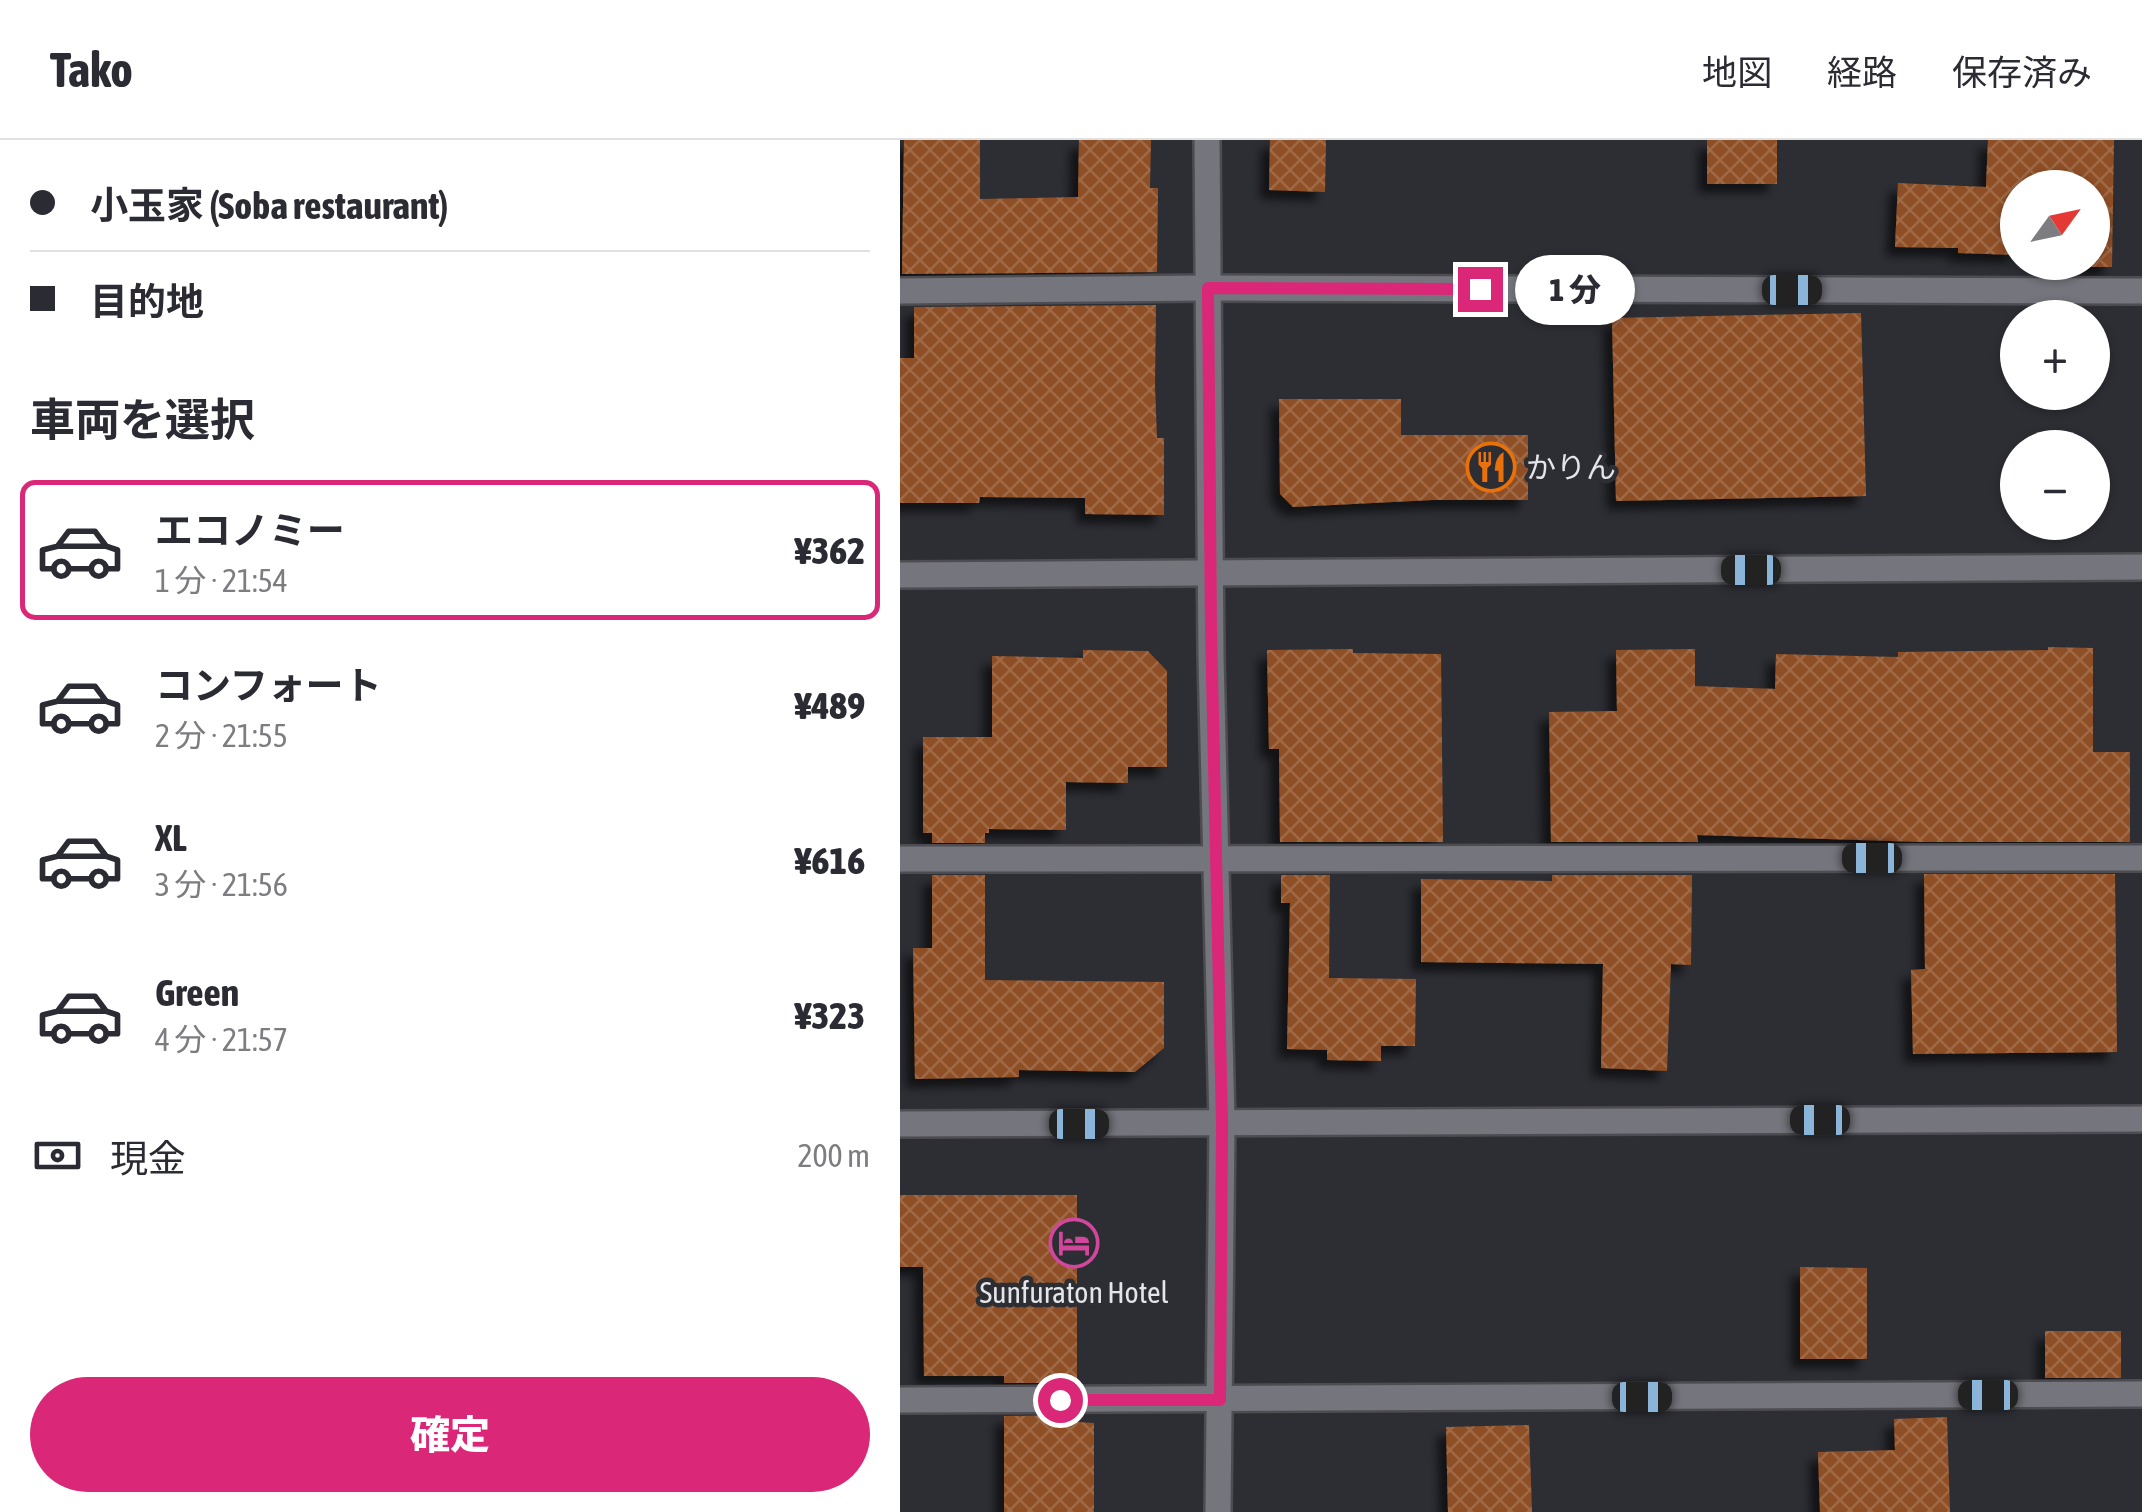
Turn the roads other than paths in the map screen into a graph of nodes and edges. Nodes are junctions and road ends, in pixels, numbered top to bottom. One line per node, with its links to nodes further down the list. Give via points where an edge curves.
1 (1207, 140): 2 (street)
2 (1208, 288): 3 (street); 4 (street); 7 (street)
3 (900, 291)
4 (2142, 291)
5 (2142, 567): 7 (street)
6 (900, 574): 7 (street)
7 (1210, 574): 8 (street)
8 (1218, 857): 9 (street); 10 (street); 13 (street)
9 (2142, 858)
10 (900, 859)
11 (2142, 1119): 13 (street)
12 (900, 1124): 13 (street)
13 (1222, 1124): 16 (street)
14 (2142, 1394): 16 (street)
15 (900, 1400): 16 (street)
16 (1220, 1400): 17 (street)
17 (1218, 1512)

